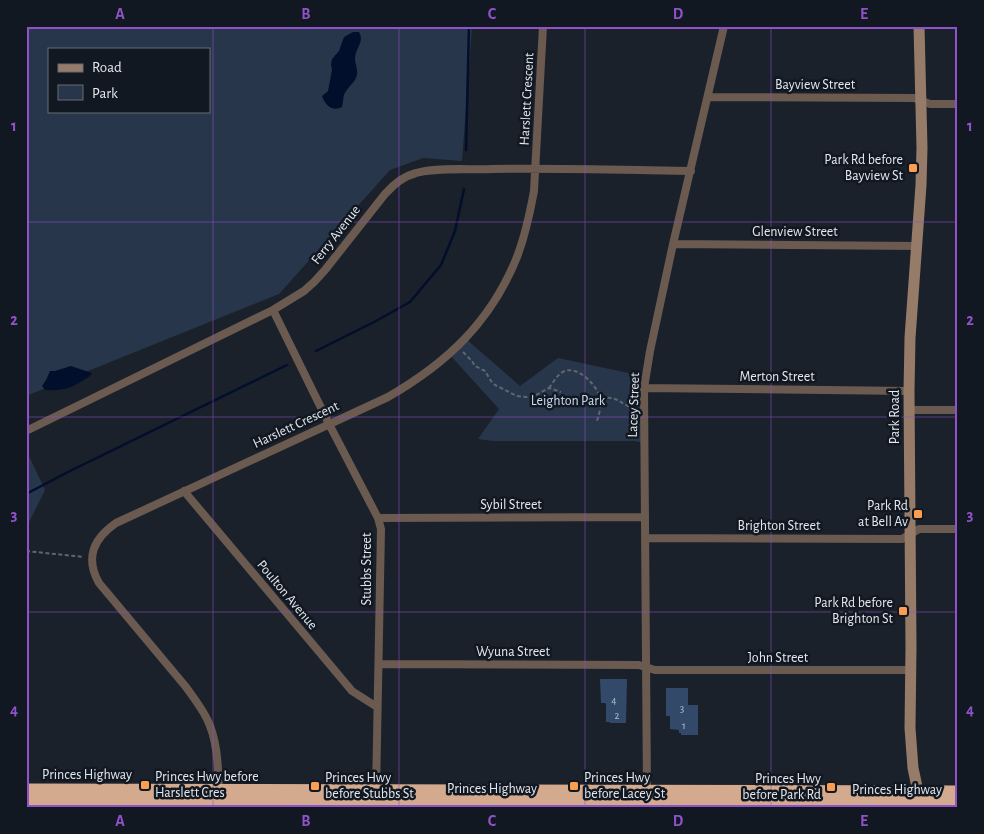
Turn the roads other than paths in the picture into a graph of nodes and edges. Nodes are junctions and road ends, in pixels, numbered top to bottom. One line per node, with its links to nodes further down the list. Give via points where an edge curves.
1 (543, 26): 7 (street, Harslett Crescent)
2 (724, 26): 4 (street, Lacey Street)
3 (919, 26): 5 (main road, Park Road)
4 (708, 97): 5 (street, Bayview Street, via 914,98); 8 (street, Lacey Street)
5 (921, 101): 6 (street, Bayview Street); 10 (main road, Park Road)
6 (958, 104)
7 (536, 169): 8 (street, Ferry Avenue); 11 (street, Ferry Avenue, via 428,171 404,178 384,194 326,270 304,290); 16 (street, Harslett Crescent, via 530,214 518,256 498,296 476,328 440,363 408,386)
8 (691, 171): 9 (street, Lacey Street)
9 (673, 244): 10 (street, Glenview Street); 12 (street, Lacey Street)
10 (916, 246): 13 (main road, Park Road)
11 (273, 310): 16 (street, Stubbs Street); 17 (street, Ferry Avenue)
12 (644, 388): 13 (street, Merton Street); 19 (street, Lacey Street)
13 (909, 391): 14 (main road, Park Road)
14 (910, 410): 15 (street); 22 (main road, Park Road)
15 (958, 410)
16 (329, 424): 18 (street, Harslett Crescent); 20 (street, Stubbs Street)
17 (26, 431)
18 (184, 492): 27 (street, Poulton Avenue, via 352,691); 29 (street, Harslett Crescent, via 106,530 94,547 92,566 99,583 186,686 208,720 217,756)
19 (645, 517): 20 (street, Sybil Street); 23 (street, Lacey Street)
20 (378, 518): 24 (street, Stubbs Street, via 381,540)
21 (958, 530): 22 (street, Brighton Street, via 919,529)
22 (910, 534): 23 (street, Brighton Street, via 902,539); 26 (main road, Park Road)
23 (645, 538): 25 (street, Lacey Street)
24 (379, 664): 25 (street, Wyuna Street); 27 (street, Stubbs Street)
25 (647, 667): 26 (street, John Street, via 655,670); 31 (street, Lacey Street)
26 (911, 670): 33 (main road, Park Road, via 911,752)
27 (377, 707): 30 (street, Stubbs Street)
28 (26, 791): 29 (highway, Princes Highway)
29 (219, 792): 30 (highway, Princes Highway)
30 (376, 792): 31 (highway, Princes Highway)
31 (647, 793): 33 (highway, Princes Highway)
32 (958, 793): 33 (highway, Princes Highway)
33 (921, 803): 40 (highway, Princes Highway); 41 (highway, Princes Highway)
34 (26, 804): 35 (highway, Princes Highway)
35 (72, 806): 36 (highway, Princes Highway)
36 (192, 806): 37 (highway, Princes Highway)
37 (322, 806): 38 (highway, Princes Highway)
38 (485, 806): 39 (highway, Princes Highway)
39 (633, 806): 40 (highway, Princes Highway)
40 (779, 806)
41 (958, 806)

